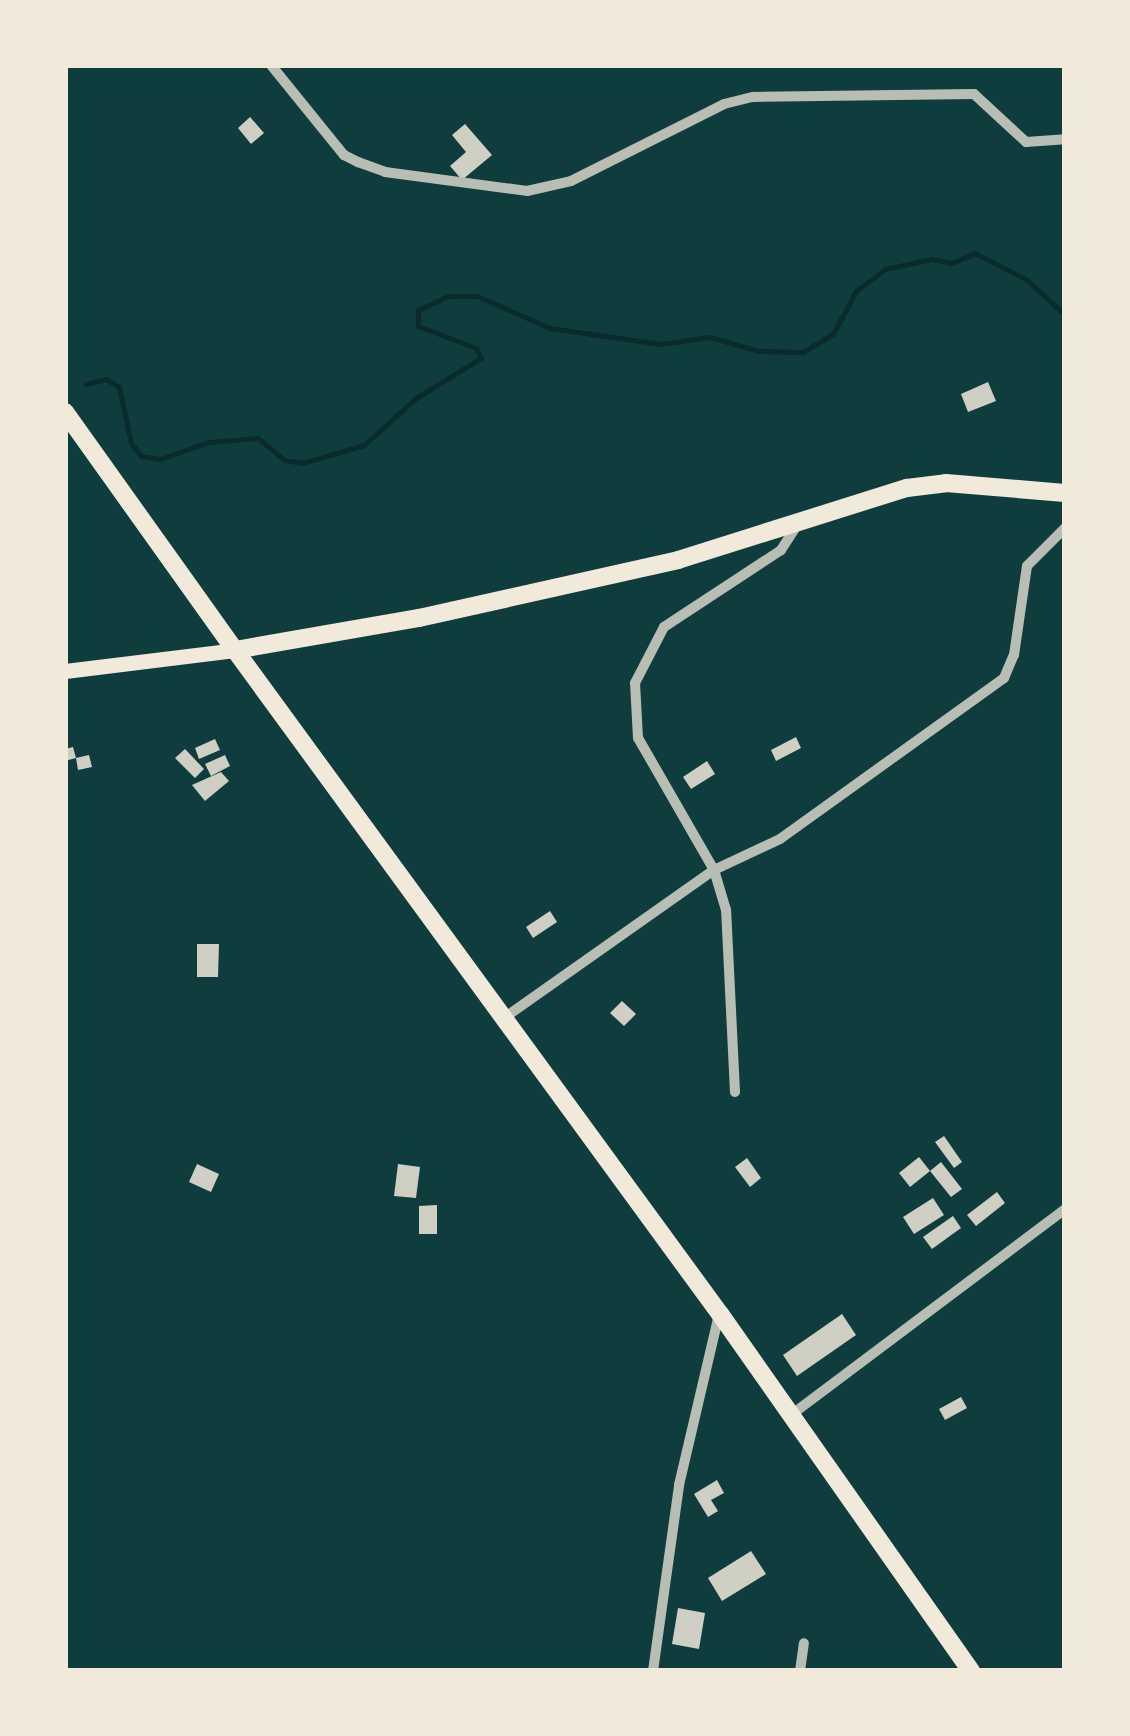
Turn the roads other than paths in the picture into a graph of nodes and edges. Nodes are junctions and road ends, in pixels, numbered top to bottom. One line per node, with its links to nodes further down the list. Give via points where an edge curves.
1 (271, 65): 2 (street, via 344,155 358,162 385,172 526,191 571,181 724,104 753,97 974,94 1026,142)
2 (1065, 139)
3 (65, 412): 7 (main road)
4 (1065, 494): 5 (main road, via 946,483)
5 (802, 517): 7 (main road, via 678,560 419,618); 9 (street, via 780,550 664,628 635,683 638,738)
6 (1065, 528): 9 (street, via 1027,566 1014,655 1004,678 780,839)
7 (235, 650): 8 (main road); 10 (main road)
8 (65, 672)
9 (714, 870): 10 (street); 11 (street, via 734,962)
10 (504, 1018): 13 (main road)
11 (735, 1092)
12 (1065, 1209): 14 (street)
13 (720, 1314): 14 (main road); 16 (street, via 679,1486)
14 (791, 1415): 18 (main road)
15 (804, 1643): 17 (street)
16 (652, 1671)
17 (800, 1671)
18 (971, 1671)

